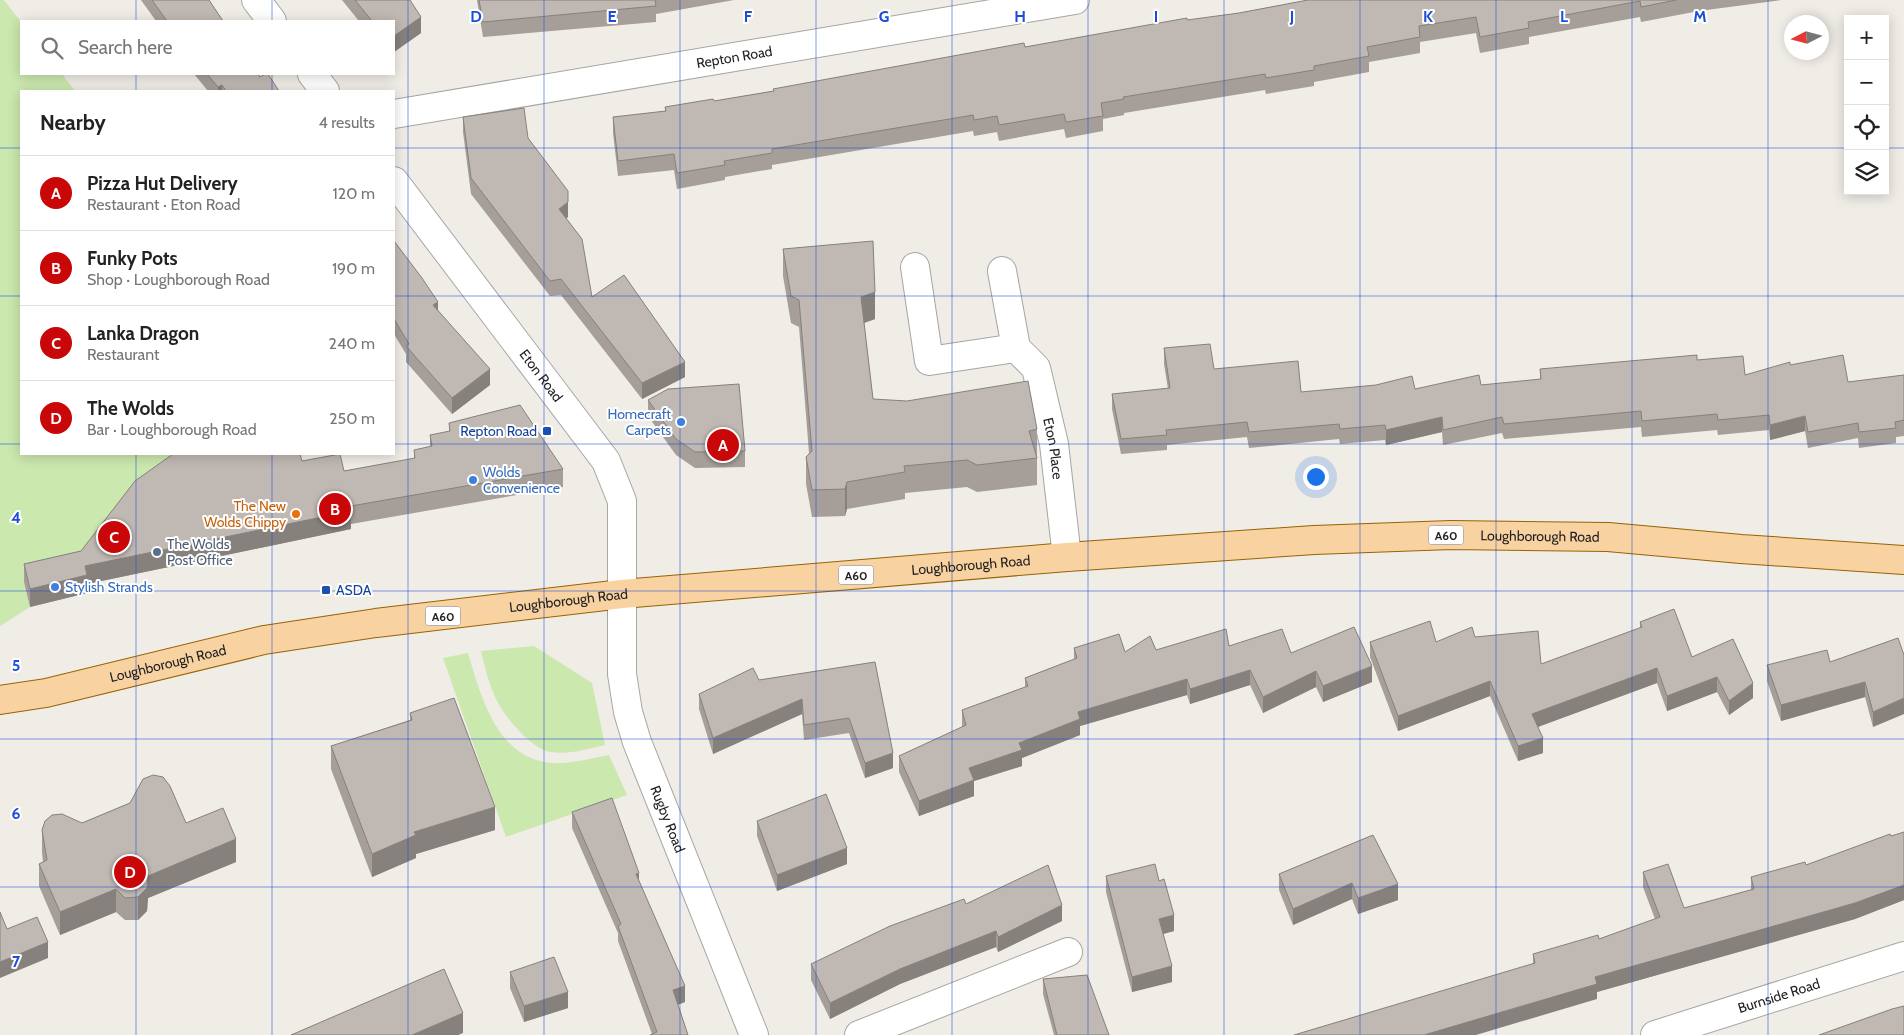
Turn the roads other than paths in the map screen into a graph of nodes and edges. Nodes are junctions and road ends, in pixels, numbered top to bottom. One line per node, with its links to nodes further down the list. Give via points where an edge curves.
1 (256, 0): 3 (street)
2 (1075, 0): 6 (street, Repton Road)
3 (271, 20)
4 (313, 75): 5 (street)
5 (324, 90)
6 (395, 114)
7 (395, 182): 13 (street, Eton Road, via 606,461 622,501)
8 (915, 267): 10 (street, via 929,361)
9 (1002, 271): 10 (street)
10 (1016, 348): 11 (street, Eton Place, via 1036,368 1054,444)
11 (1067, 558): 12 (main road, Loughborough Road / A60, via 1314,540 1451,535 1608,538); 13 (main road, Loughborough Road / A60)
12 (1904, 560)
13 (622, 594): 14 (main road, Loughborough Road / A60, via 376,623 264,640); 19 (street, Rugby Road, via 622,674 628,712 637,742)
14 (46, 693): 15 (main road, Loughborough Road / A60); 16 (main road, Loughborough Road / A60)
15 (0, 700)
16 (0, 721)
17 (1068, 952): 20 (street)
18 (1904, 956): 21 (street, Burnside Road)
19 (754, 1035)
20 (859, 1035)
21 (1655, 1035)

